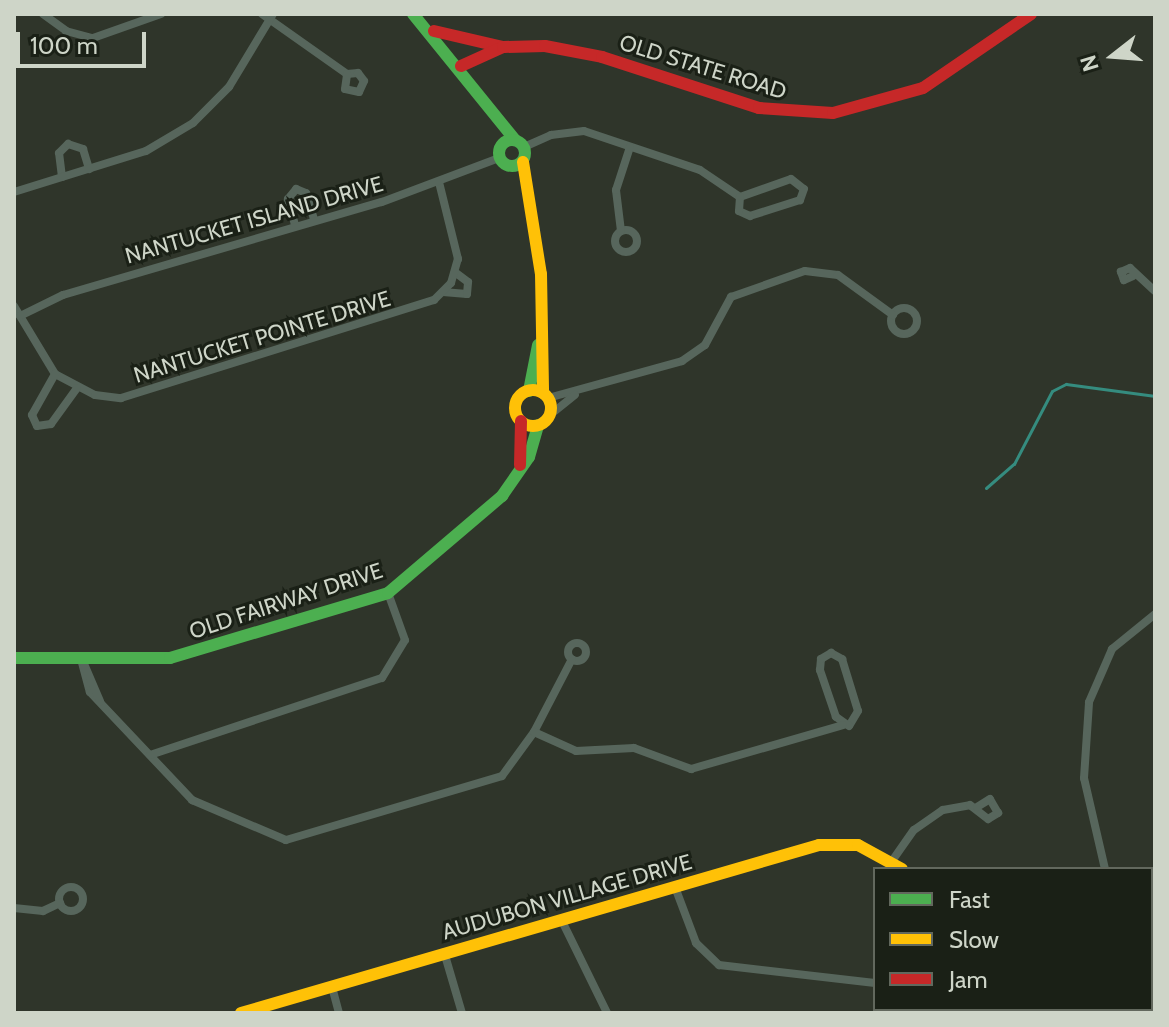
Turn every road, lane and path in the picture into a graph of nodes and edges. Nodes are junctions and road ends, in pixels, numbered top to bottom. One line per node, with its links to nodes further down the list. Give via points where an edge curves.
1 (43, 14): 2 (street, via 66,31 93,38)
2 (161, 14)
3 (413, 14): 6 (street)
4 (1031, 14): 7 (street, OLD STATE ROAD, via 923,88 833,113 759,108 573,50)
5 (268, 16): 9 (street); 15 (street, via 229,87 193,123 146,151)
6 (431, 29): 7 (street, via 471,44); 8 (street)
7 (503, 47): 8 (street, OLD STATE ROAD)
8 (461, 66): 10 (street)
9 (347, 74)
10 (495, 120): 11 (street); 13 (street)
11 (520, 144): 12 (street, via 573,130); 13 (street); 14 (street)
12 (630, 147): 20 (street, via 700,170); 23 (street, via 616,190)
13 (503, 157): 14 (street); 17 (street, NANTUCKET ISLAND DRIVE); 18 (street)
14 (523, 162): 18 (street)
15 (89, 169): 16 (street); 16 (street, via 83,149 68,144 59,153)
16 (62, 177): 19 (street)
17 (439, 182): 21 (street, NANTUCKET ISLAND DRIVE); 24 (street, via 456,244)
18 (525, 191): 33 (street, via 541,274)
19 (14, 192)
20 (740, 197): 20 (street, via 739,211 754,216 800,200 804,189 791,179)
21 (314, 219): 22 (street, NANTUCKET ISLAND DRIVE); 22 (street, via 306,193 296,189 288,199)
22 (295, 225): 30 (street, NANTUCKET ISLAND DRIVE, via 63,295)
23 (621, 231)
24 (456, 273): 27 (street, NANTUCKET POINTE DRIVE); 27 (street, via 468,282 467,294)
25 (1133, 276): 26 (street)
26 (1155, 291)
27 (443, 292): 32 (street, NANTUCKET POINTE DRIVE, via 423,307 121,398)
28 (14, 306): 30 (street, NANTUCKET POINTE DRIVE)
29 (893, 315): 34 (street, via 838,275 805,271 731,297 705,345 682,361)
30 (20, 316): 31 (street, NANTUCKET POINTE DRIVE)
31 (55, 374): 32 (street, NANTUCKET POINTE DRIVE); 32 (street, via 33,412 37,426 51,424)
32 (77, 388)
33 (540, 394): 34 (street); 35 (street); 36 (street, via 516,403)
34 (575, 395): 35 (street)
35 (550, 415): 37 (street)
36 (521, 421): 37 (street); 38 (street)
37 (538, 425): 38 (street, OLD FAIRWAY DRIVE)
38 (520, 465): 39 (street, OLD FAIRWAY DRIVE, via 502,496)
39 (388, 593): 42 (street, OLD FAIRWAY DRIVE, via 170,658); 46 (street, via 405,640 382,678)
40 (1155, 614): 49 (street, via 1112,649 1083,734 1088,803)
41 (14, 658): 42 (street, OLD FAIRWAY DRIVE)
42 (81, 659): 46 (street, via 90,692)
43 (572, 659): 45 (street)
44 (843, 725): 44 (street, via 853,724 858,711 842,659 831,653 820,667); 45 (street, via 691,769 634,748 576,751)
45 (534, 732): 46 (street, via 510,769 486,784 286,840 192,800)
46 (150, 755)
47 (977, 807): 48 (street, via 931,816)
48 (897, 865): 50 (street, AUDUBON VILLAGE DRIVE, via 858,845 819,845)
49 (1104, 867)
50 (675, 887): 53 (street, AUDUBON VILLAGE DRIVE); 55 (street, via 696,943 719,965)
51 (60, 903): 52 (street, via 43,911)
52 (14, 908)
53 (562, 921): 54 (street, AUDUBON VILLAGE DRIVE); 60 (street)
54 (444, 952): 56 (street, AUDUBON VILLAGE DRIVE); 59 (street)
55 (873, 983)
56 (332, 987): 57 (street, AUDUBON VILLAGE DRIVE); 58 (street)
57 (241, 1013)
58 (339, 1013)
59 (462, 1013)
60 (607, 1013)

